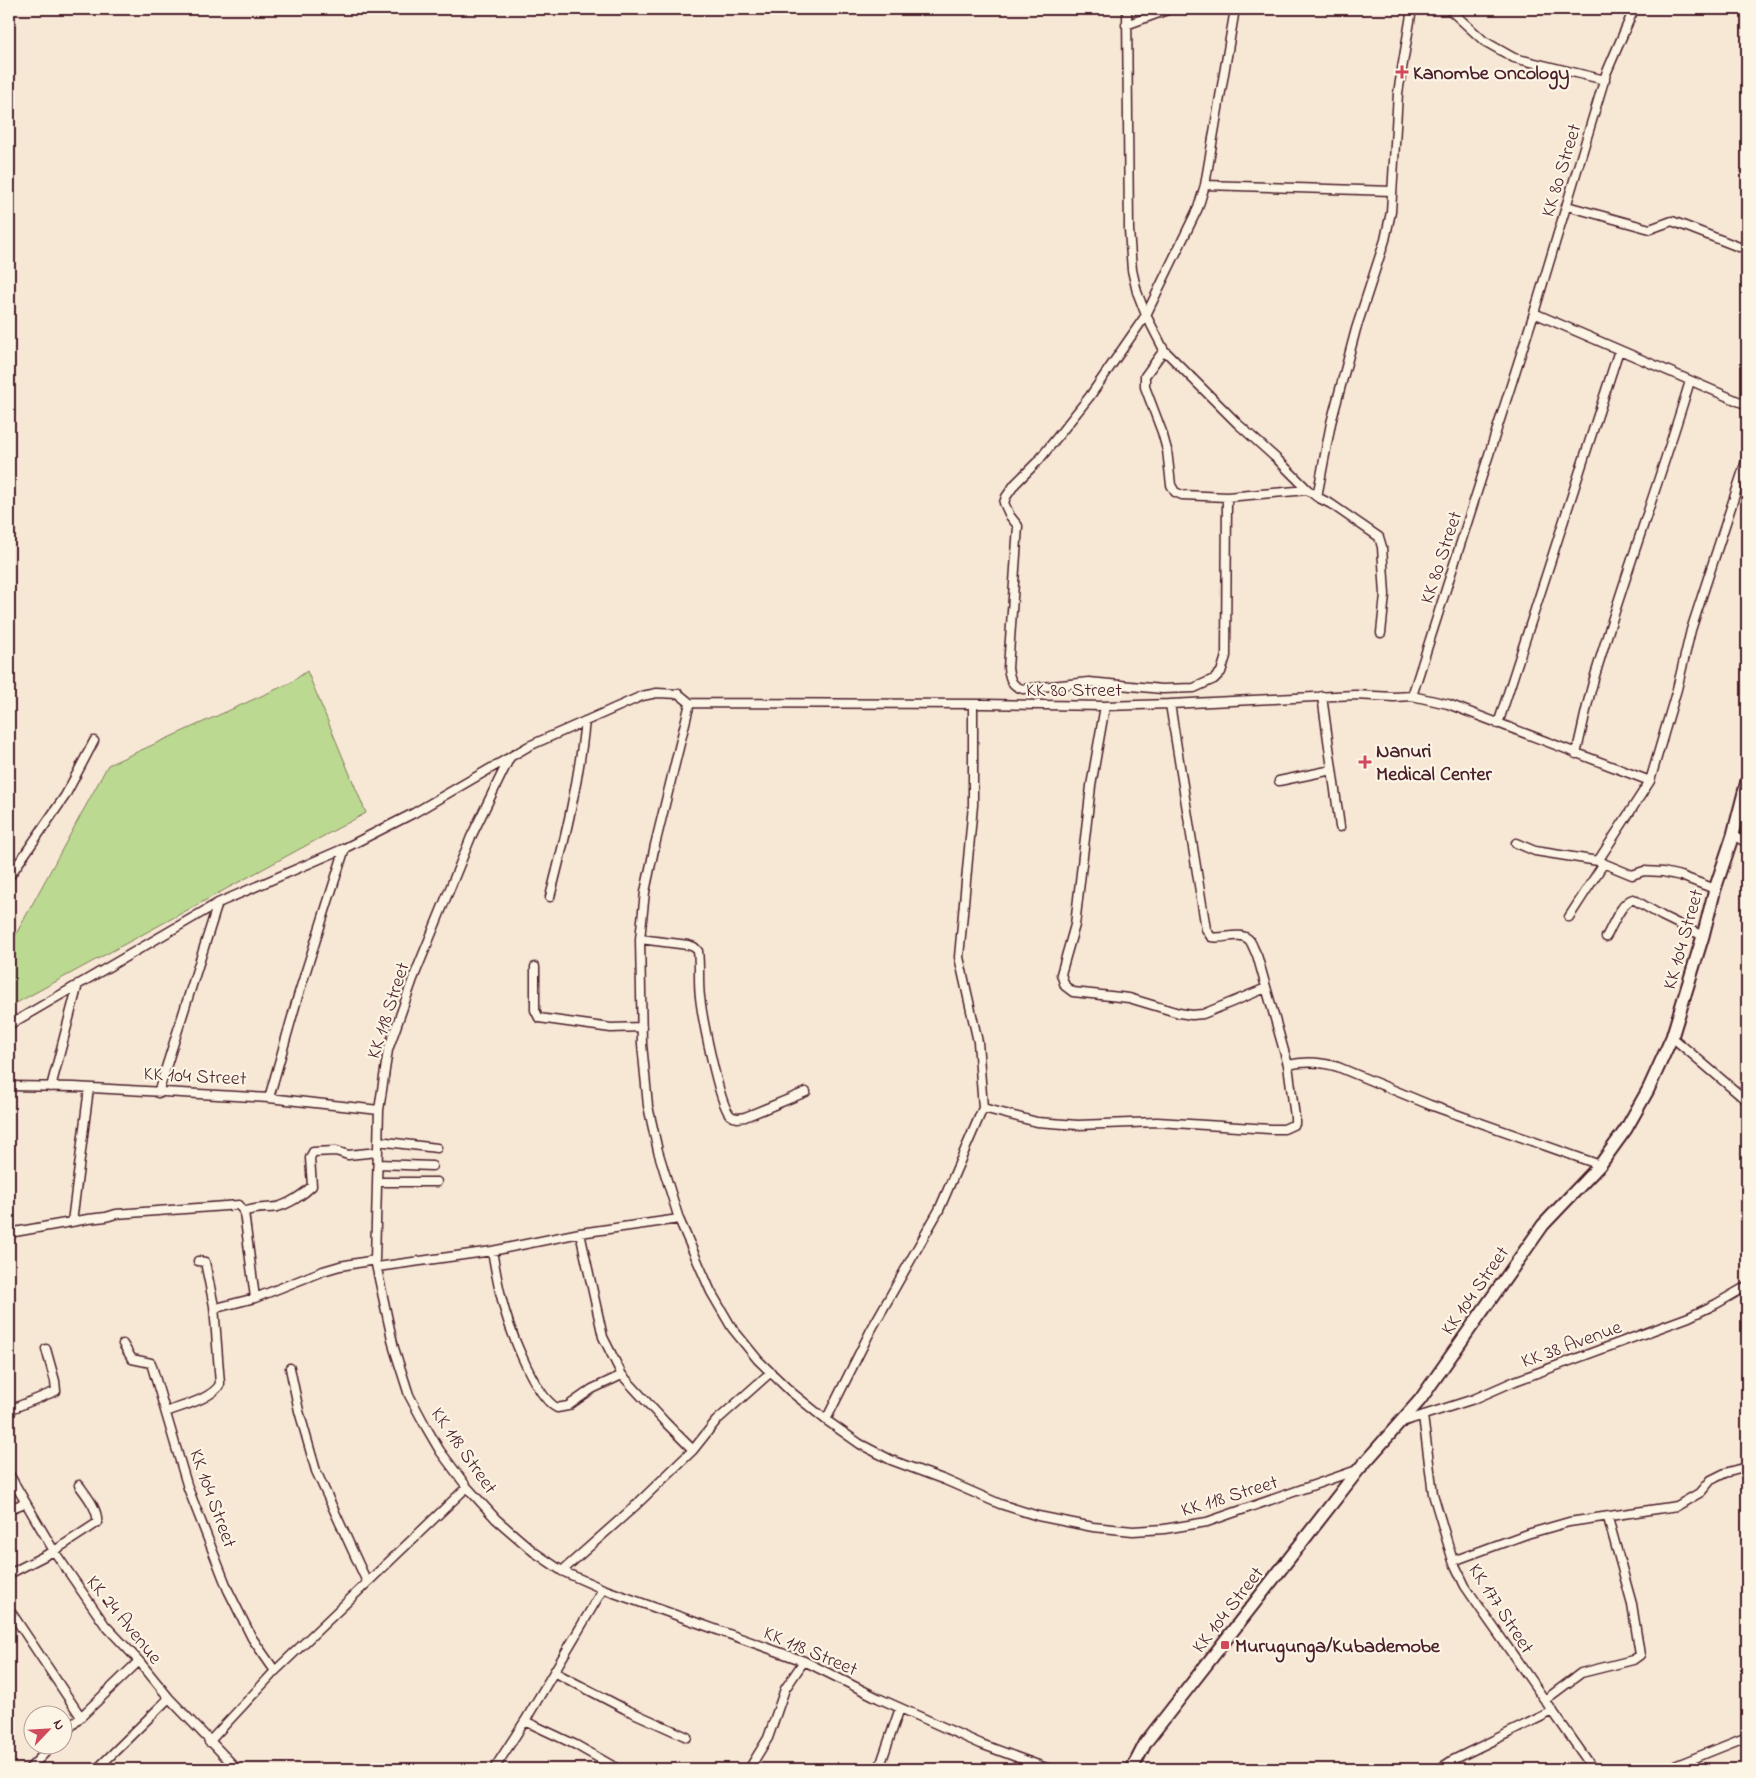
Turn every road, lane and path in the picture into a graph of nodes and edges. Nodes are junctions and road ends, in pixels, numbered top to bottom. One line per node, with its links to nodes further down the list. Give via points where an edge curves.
1 (1126, 9): 7 (street)
2 (1170, 9): 7 (street)
3 (1234, 9): 9 (street)
4 (1412, 9): 10 (street, via 1398,93)
5 (1449, 9): 8 (street, via 1484,41 1514,58)
6 (1634, 9): 8 (street, KK 80 Street)
7 (1126, 25): 14 (street, via 1129,230 1132,270)
8 (1604, 80): 11 (street, KK 80 Street)
9 (1205, 185): 10 (street); 14 (street, via 1198,208)
10 (1392, 191): 22 (street, via 1385,240 1354,339)
11 (1567, 206): 12 (street, via 1650,229 1672,222); 13 (street, KK 80 Street)
12 (1738, 247)
13 (1534, 313): 16 (street); 25 (street, KK 80 Street)
14 (1146, 315): 15 (street); 21 (street, via 1090,396 1006,497 1004,503 1018,526 1008,668 1010,680 1016,687 1090,682 1162,689 1194,688 1214,679 1221,672 1226,656)
15 (1164, 350): 20 (street); 21 (street, via 1144,376 1167,450 1171,484 1175,492 1182,495)
16 (1619, 350): 17 (street); 31 (street)
17 (1690, 381): 18 (street); 33 (street, via 1596,671)
18 (1747, 405)
19 (1747, 458): 37 (street, via 1692,630)
20 (1308, 490): 21 (street); 22 (street)
21 (1227, 497)
22 (1317, 497): 23 (street, via 1378,537 1382,547 1385,595)
23 (1381, 633)
24 (1322, 696): 25 (street, KK 80 Street); 27 (street, KK 80 Street); 35 (street)
25 (1412, 696): 31 (street, via 1448,704)
26 (690, 703): 28 (street, KK 80 Street); 30 (street, via 679,694 657,693 642,696); 52 (street, KK 118 Street, via 645,892)
27 (1170, 704): 29 (street, KK 80 Street); 55 (street, via 1206,929 1211,937 1242,936 1249,939)
28 (973, 705): 29 (street, KK 80 Street); 67 (street, via 973,805 959,957 978,1042)
29 (1105, 706): 55 (street, via 1091,786 1075,925 1061,974 1064,986 1073,992 1128,998 1192,1015 1203,1014)
30 (585, 721): 34 (street); 47 (street, via 569,822)
31 (1498, 724): 33 (street)
32 (94, 741): 45 (street, via 65,796)
33 (1576, 754): 37 (street)
34 (510, 757): 43 (street, via 414,813); 68 (street, KK 118 Street, via 471,837 412,979 388,1050)
35 (1332, 770): 36 (street); 39 (street)
36 (1279, 780)
37 (1650, 781): 44 (street)
38 (1747, 781): 40 (street, KK 104 Street)
39 (1340, 827)
40 (1733, 835): 41 (street); 46 (street, KK 104 Street)
41 (1747, 843)
42 (1516, 844): 44 (street, via 1535,851)
43 (345, 848): 48 (street); 65 (street)
44 (1601, 862): 46 (street, via 1632,875 1644,871 1663,872); 49 (street)
45 (9, 877)
46 (1715, 889): 50 (street, KK 104 Street)
47 (550, 897)
48 (218, 904): 54 (street); 64 (street)
49 (1569, 917)
50 (1703, 936): 51 (street, via 1633,899 1628,900); 58 (street, KK 104 Street)
51 (1606, 937)
52 (640, 939): 57 (street, KK 118 Street); 63 (street, via 688,945 698,951 699,995 705,1029 717,1082 731,1116 745,1117)
53 (535, 967): 57 (street, via 535,1010 539,1018 611,1028)
54 (78, 984): 56 (street); 61 (street)
55 (1266, 988): 59 (street)
56 (9, 1025)
57 (642, 1027): 78 (street, KK 118 Street, via 648,1106)
58 (1672, 1037): 66 (street); 73 (street, KK 104 Street, via 1626,1129)
59 (1288, 1065): 67 (street, via 1296,1117 1295,1124 1284,1129 1157,1122 1037,1122); 73 (street, via 1306,1062 1338,1066 1430,1105)
60 (9, 1086): 61 (street, KK 104 Street)
61 (52, 1087): 62 (street, KK 104 Street)
62 (89, 1088): 64 (street, KK 104 Street); 79 (street)
63 (806, 1092)
64 (158, 1093): 65 (street, KK 104 Street)
65 (269, 1098): 68 (street, KK 104 Street)
66 (1747, 1101)
67 (983, 1108): 96 (street, via 939,1210 871,1330)
68 (379, 1110): 69 (street, KK 118 Street)
69 (378, 1140): 70 (street); 71 (street, KK 118 Street)
70 (436, 1148)
71 (378, 1152): 72 (street, KK 118 Street); 77 (street, via 348,1155 336,1151 313,1152 310,1158 312,1186 306,1192 278,1206)
72 (378, 1164): 74 (street); 75 (street, KK 118 Street)
73 (1600, 1165): 97 (street, KK 104 Street, via 1543,1225)
74 (432, 1166)
75 (377, 1182): 76 (street); 84 (street, KK 118 Street)
76 (437, 1182)
77 (244, 1212): 79 (street, via 239,1205 230,1205 116,1214); 86 (street)
78 (679, 1219): 80 (street); 91 (street, KK 118 Street, via 732,1328)
79 (72, 1222): 81 (street)
80 (580, 1233): 82 (street); 92 (street, via 603,1337)
81 (9, 1234)
82 (492, 1251): 84 (street); 92 (street, via 501,1297 514,1336 545,1400 556,1408 568,1406 592,1388)
83 (198, 1261): 87 (street, via 205,1262)
84 (376, 1264): 86 (street, via 340,1266); 103 (street, KK 118 Street, via 394,1348 409,1395 440,1451)
85 (1747, 1286): 95 (street, KK 38 Avenue, via 1689,1317)
86 (255, 1298): 87 (street)
87 (214, 1306): 94 (street, via 220,1384 216,1391 199,1400)
88 (123, 1344): 94 (street, KK 104 Street, via 132,1359 151,1363)
89 (46, 1349): 93 (street, via 56,1391)
90 (290, 1368): 111 (street, via 316,1471)
91 (771, 1372): 96 (street, KK 118 Street); 98 (street, via 716,1421)
92 (622, 1375): 98 (street)
93 (9, 1410)
94 (166, 1412): 116 (street, KK 104 Street, via 188,1488 228,1590 252,1638)
95 (1423, 1416): 97 (street, KK 38 Avenue); 108 (street, KK 177 Street, via 1433,1494)
96 (826, 1420): 100 (street, KK 118 Street, via 883,1456 1000,1504 1038,1516 1133,1531 1164,1530 1208,1522)
97 (1402, 1422): 100 (street, KK 104 Street)
98 (693, 1450): 109 (street)
99 (1747, 1467): 106 (street, via 1711,1480 1701,1492 1677,1506)
100 (1359, 1469): 137 (street, KK 104 Street, via 1146,1742)
101 (9, 1474): 104 (street, KK 24 Avenue)
102 (79, 1485): 107 (street, via 93,1507 97,1523)
103 (467, 1487): 109 (street, KK 118 Street, via 496,1520); 111 (street)
104 (25, 1503): 105 (street); 107 (street, KK 24 Avenue)
105 (9, 1509)
106 (1608, 1518): 108 (street, via 1569,1522); 119 (street, via 1632,1604 1640,1655 1633,1660 1581,1673)
107 (54, 1551): 110 (street); 114 (street, KK 24 Avenue, via 105,1625)
108 (1453, 1561): 119 (street, KK 177 Street, via 1465,1586)
109 (562, 1571): 112 (street, KK 118 Street)
110 (9, 1574)
111 (368, 1582): 116 (street)
112 (603, 1589): 115 (street, KK 118 Street); 117 (street)
113 (9, 1609): 122 (street)
114 (138, 1661): 118 (street, KK 24 Avenue); 122 (street)
115 (804, 1661): 120 (street, KK 118 Street); 134 (street, via 785,1689 768,1738)
116 (275, 1670): 127 (street)
117 (554, 1672): 123 (street); 125 (street, via 624,1709)
118 (169, 1698): 127 (street, KK 24 Avenue); 130 (street)
119 (1545, 1700): 121 (street, KK 177 Street)
120 (900, 1708): 135 (street); 136 (street, KK 118 Street)
121 (1553, 1711): 138 (street); 139 (street, KK 177 Street)
122 (81, 1717): 124 (street)
123 (525, 1721): 132 (street); 133 (street)
124 (72, 1726)
125 (687, 1737)
126 (1747, 1737): 140 (street)
127 (210, 1742): 131 (street, KK 24 Avenue)
128 (42, 1756): 129 (street)
129 (29, 1769)
130 (98, 1769)
131 (237, 1769)
132 (494, 1769)
133 (618, 1769)
134 (750, 1769)
135 (878, 1769)
136 (1048, 1769)
137 (1132, 1769)
138 (1439, 1769)
139 (1592, 1769)
140 (1667, 1769)

